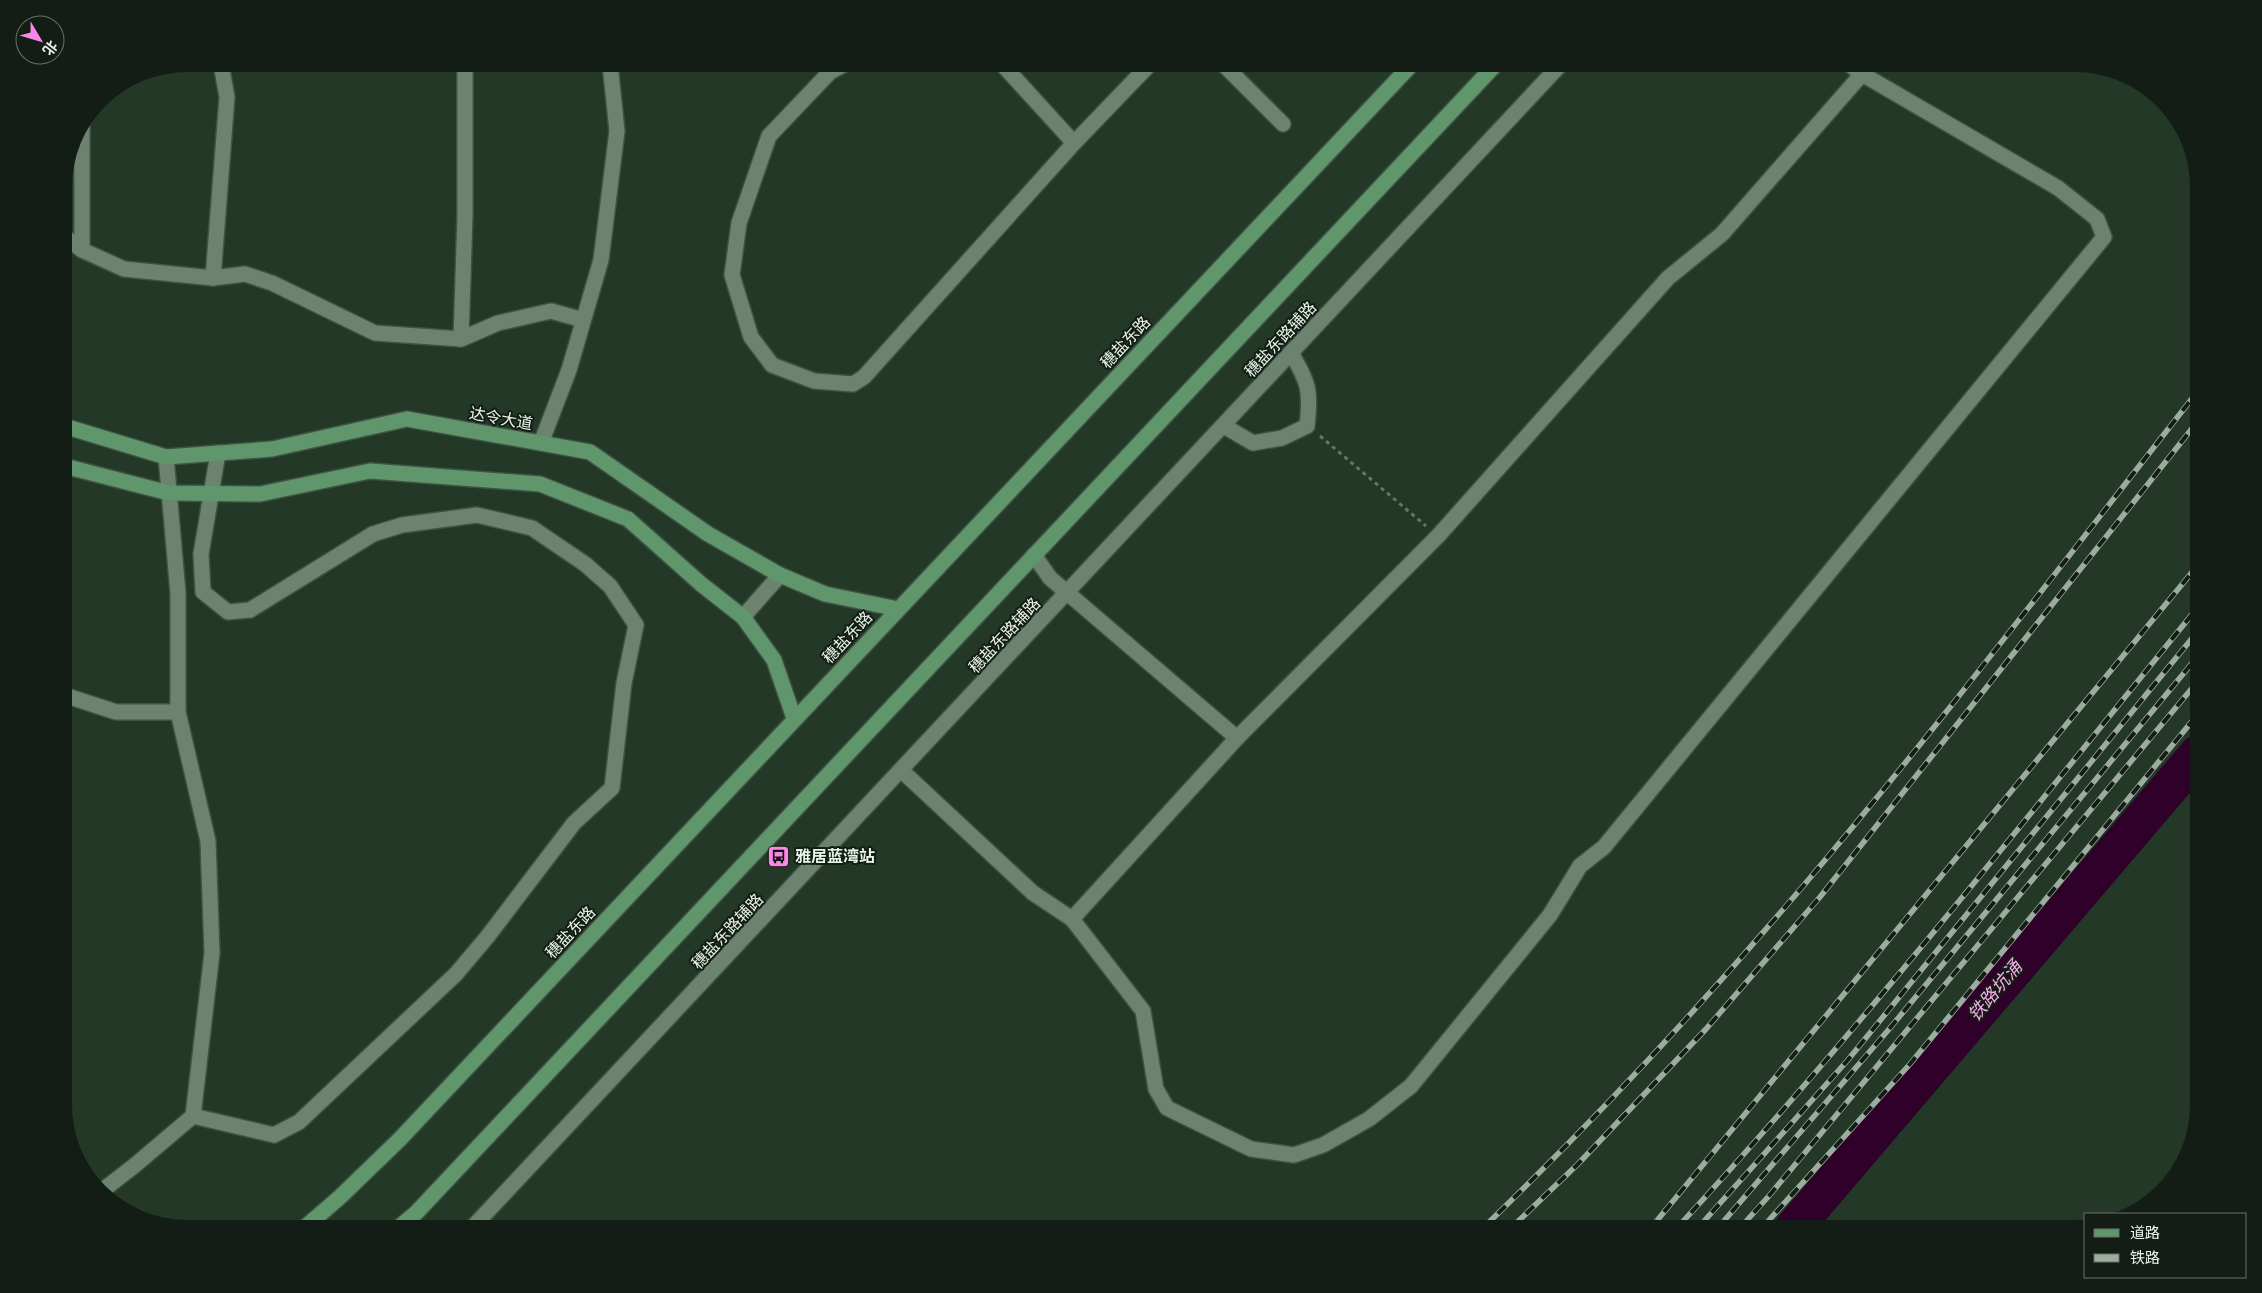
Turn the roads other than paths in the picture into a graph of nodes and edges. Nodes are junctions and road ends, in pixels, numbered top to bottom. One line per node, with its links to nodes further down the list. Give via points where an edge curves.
1 (223, 73): 17 (street, via 227,97)
2 (465, 73): 19 (street)
3 (611, 73): 18 (street, via 617,131 601,260)
4 (829, 73): 14 (street, via 769,136 739,223 732,275 751,337 772,365 814,381 854,384 864,377)
5 (1010, 73): 14 (street)
6 (1141, 73): 14 (street)
7 (1232, 73): 12 (street)
8 (1404, 73): 32 (main road, 穗盐东路)
9 (1488, 73): 29 (main road)
10 (1553, 73): 20 (street, 穗盐东路辅路)
11 (1862, 74): 37 (street, via 1722,234 1668,278 1438,536); 39 (street, via 2058,188 2097,219 2104,237 1610,839 1580,866 1550,915 1410,1086 1370,1119 1323,1145 1294,1155 1250,1150 1167,1108 1156,1089 1143,1011)
12 (1283, 124)
13 (82, 141): 16 (street)
14 (1074, 143)
15 (73, 243): 16 (street)
16 (82, 250): 17 (street, via 124,269)
17 (214, 278): 19 (street, via 246,274 272,283 375,334)
18 (583, 320): 19 (street, via 551,311 498,323); 23 (street, via 569,370)
19 (461, 339)
20 (1291, 353): 21 (street, 穗盐东路辅路); 21 (street, via 1307,379 1310,405 1307,426 1282,438 1253,443)
21 (1224, 426): 31 (street, 穗盐东路辅路)
22 (73, 429): 25 (main road, 达令大道)
23 (541, 443): 24 (main road, 达令大道, via 407,419 272,449); 30 (main road, 达令大道, via 590,452 708,534)
24 (218, 453): 25 (main road, 达令大道); 28 (street)
25 (166, 457): 27 (street)
26 (73, 468): 27 (main road)
27 (169, 493): 28 (main road); 35 (street, via 178,593)
28 (211, 493): 33 (main road, via 260,494 370,471 540,484 628,519 701,584); 40 (street, via 201,554 203,592 228,612 250,610 373,534 402,525 477,515 532,528 585,564 610,586 636,625 624,683 612,788 574,823 456,974 299,1122 274,1136)
29 (1034, 555): 31 (street, via 1050,578); 43 (main road)
30 (780, 576): 32 (main road, 达令大道, via 824,594); 33 (street)
31 (1067, 593): 37 (street); 38 (street, 穗盐东路辅路)
32 (898, 609): 36 (main road, 穗盐东路)
33 (743, 616): 36 (main road, via 774,660)
34 (73, 698): 35 (street, via 116,712)
35 (178, 712): 40 (street, via 208,841 212,953)
36 (794, 718): 42 (main road, 穗盐东路, via 400,1139)
37 (1237, 738): 39 (street)
38 (901, 770): 39 (street, via 1033,892); 44 (street, 穗盐东路辅路)
39 (1072, 919)
40 (193, 1116): 41 (street)
41 (106, 1187)
42 (313, 1220)
43 (407, 1220)
44 (479, 1220)

